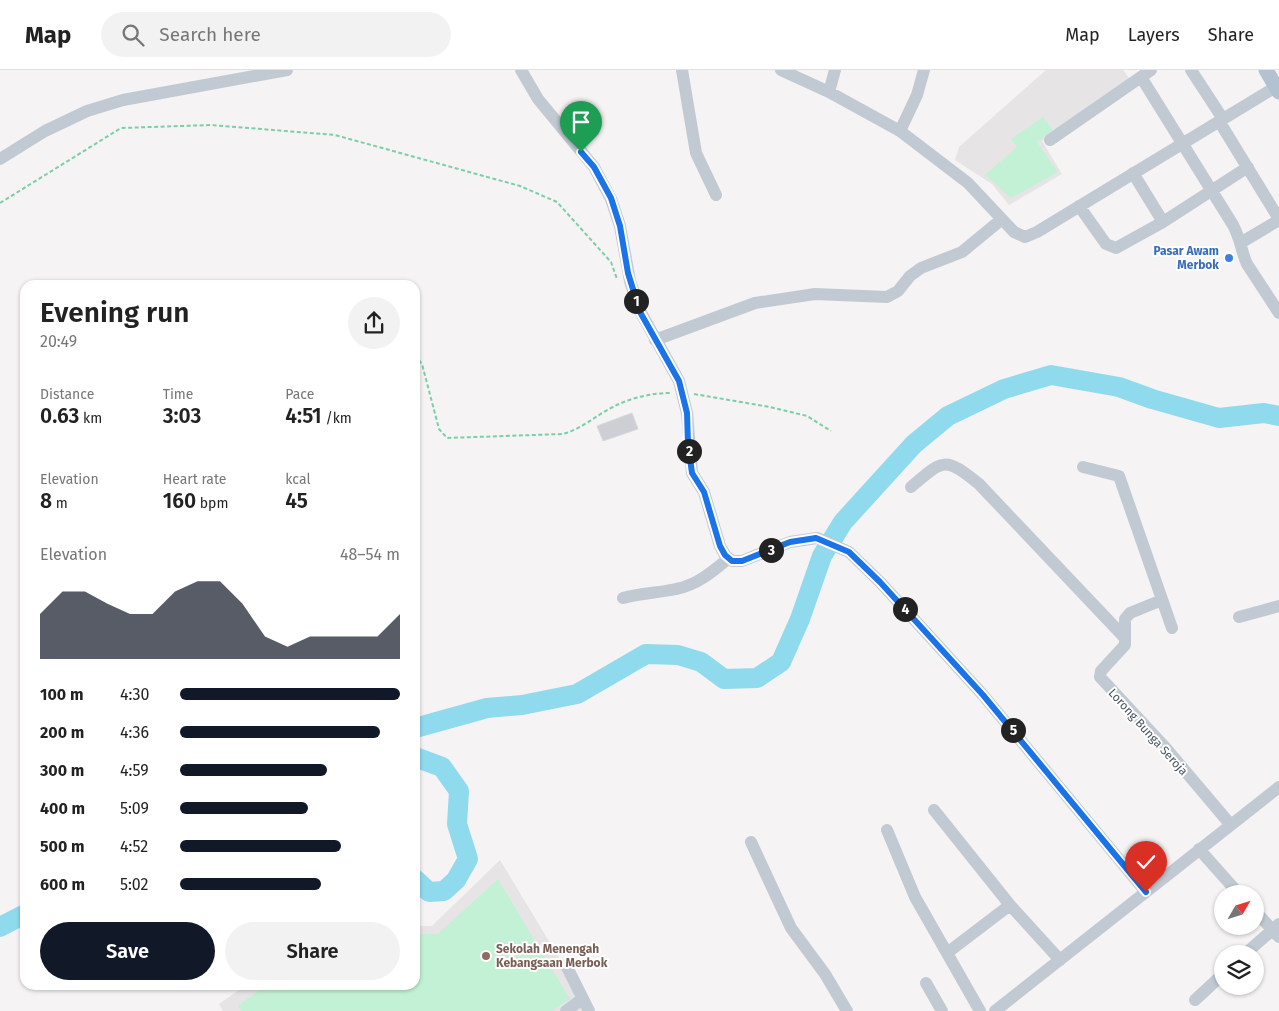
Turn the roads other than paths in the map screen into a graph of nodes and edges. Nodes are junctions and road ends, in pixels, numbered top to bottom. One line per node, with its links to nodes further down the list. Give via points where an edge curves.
1 (287, 70): 16 (street, via 123,100 96,108 56,125)
2 (521, 70): 28 (street, via 538,99 594,167 606,188 620,226 630,281 640,312)
3 (682, 70): 20 (street, via 696,153)
4 (780, 70): 11 (street)
5 (835, 70): 11 (street)
6 (924, 70): 13 (street, via 917,95)
7 (1191, 70): 12 (street)
8 (1266, 70): 10 (main road)
9 (1146, 73): 14 (street); 15 (street)
10 (1278, 88): 12 (street)
11 (829, 92): 13 (street)
12 (1221, 120): 15 (street); 17 (street)
13 (900, 131): 22 (street, via 968,183)
14 (1050, 140)
15 (1182, 143): 18 (street); 19 (street)
16 (0, 159)
17 (1248, 167): 19 (street); 23 (street)
18 (1133, 173): 21 (street); 24 (street)
19 (1212, 191): 24 (street); 25 (street)
20 (716, 195)
21 (1079, 206): 22 (street, via 1026,237 1014,232); 24 (street, via 1106,244 1116,248)
22 (1002, 219): 28 (street, via 962,252 921,268 898,291 887,297 816,294 755,303)
23 (1279, 220): 25 (street)
24 (1163, 222)
25 (1242, 242): 26 (street, via 1247,264)
26 (1275, 297): 27 (street)
27 (1279, 313)
28 (655, 340): 31 (street, via 683,393 692,473 704,492 720,546)
29 (1083, 467): 33 (street, via 1119,476)
30 (911, 487): 37 (street, via 941,464 948,463 962,470)
31 (729, 558): 32 (street, via 697,582); 45 (street, via 738,562 790,542 816,538 849,552 983,695)
32 (623, 598)
33 (1162, 600): 36 (street); 37 (street, Lorong Bunga Seroja, via 1130,613 1124,626)
34 (1279, 606): 35 (street)
35 (1239, 617)
36 (1172, 628)
37 (1126, 639): 40 (street, Lorong Bunga Seroja, via 1123,649 1105,666 1100,677)
38 (1279, 787): 40 (street)
39 (934, 810): 46 (street)
40 (1230, 824): 43 (street)
41 (887, 830): 50 (street, via 915,897)
42 (752, 842): 59 (street, via 791,928)
43 (1199, 849): 44 (street); 45 (street)
44 (1231, 885)
45 (1146, 892): 51 (street)
46 (1010, 905): 50 (street); 51 (street)
47 (1264, 919): 48 (street)
48 (1277, 930): 49 (street)
49 (1258, 945)
50 (947, 953): 61 (street)
51 (1060, 960): 62 (street)
52 (566, 965): 55 (street)
53 (1214, 982): 56 (street)
54 (926, 983): 60 (street)
55 (582, 999): 57 (street); 58 (street)
56 (1195, 1000)
57 (566, 1011)
58 (589, 1011)
59 (847, 1011)
60 (942, 1011)
61 (980, 1011)
62 (995, 1011)

